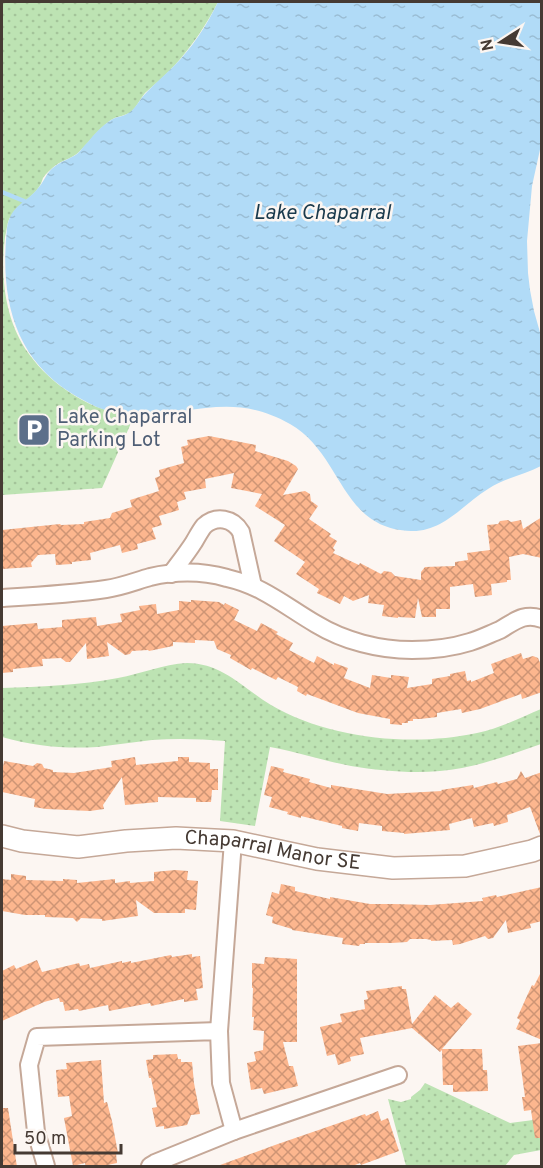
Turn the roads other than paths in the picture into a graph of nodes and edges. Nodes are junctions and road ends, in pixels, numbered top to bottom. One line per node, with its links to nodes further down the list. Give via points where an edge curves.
1 (171, 574): 2 (street, via 211,574); 2 (street, via 202,528 212,520 224,519 241,532); 3 (street, via 97,590)
2 (254, 586): 4 (street, via 325,629 387,649 450,647 481,638 519,618)
3 (2, 598)
4 (542, 619)
5 (2, 836): 6 (street, Chaparral Manor SE, via 78,847 176,838)
6 (233, 841): 7 (street, Chaparral Manor SE, via 317,859 393,868 465,866); 8 (street)
7 (542, 847)
8 (219, 1030): 10 (street, via 221,1083); 11 (street, via 37,1037 29,1065 36,1132)
9 (399, 1075): 10 (street)
10 (234, 1131): 12 (street)
11 (46, 1167)
12 (150, 1167)

